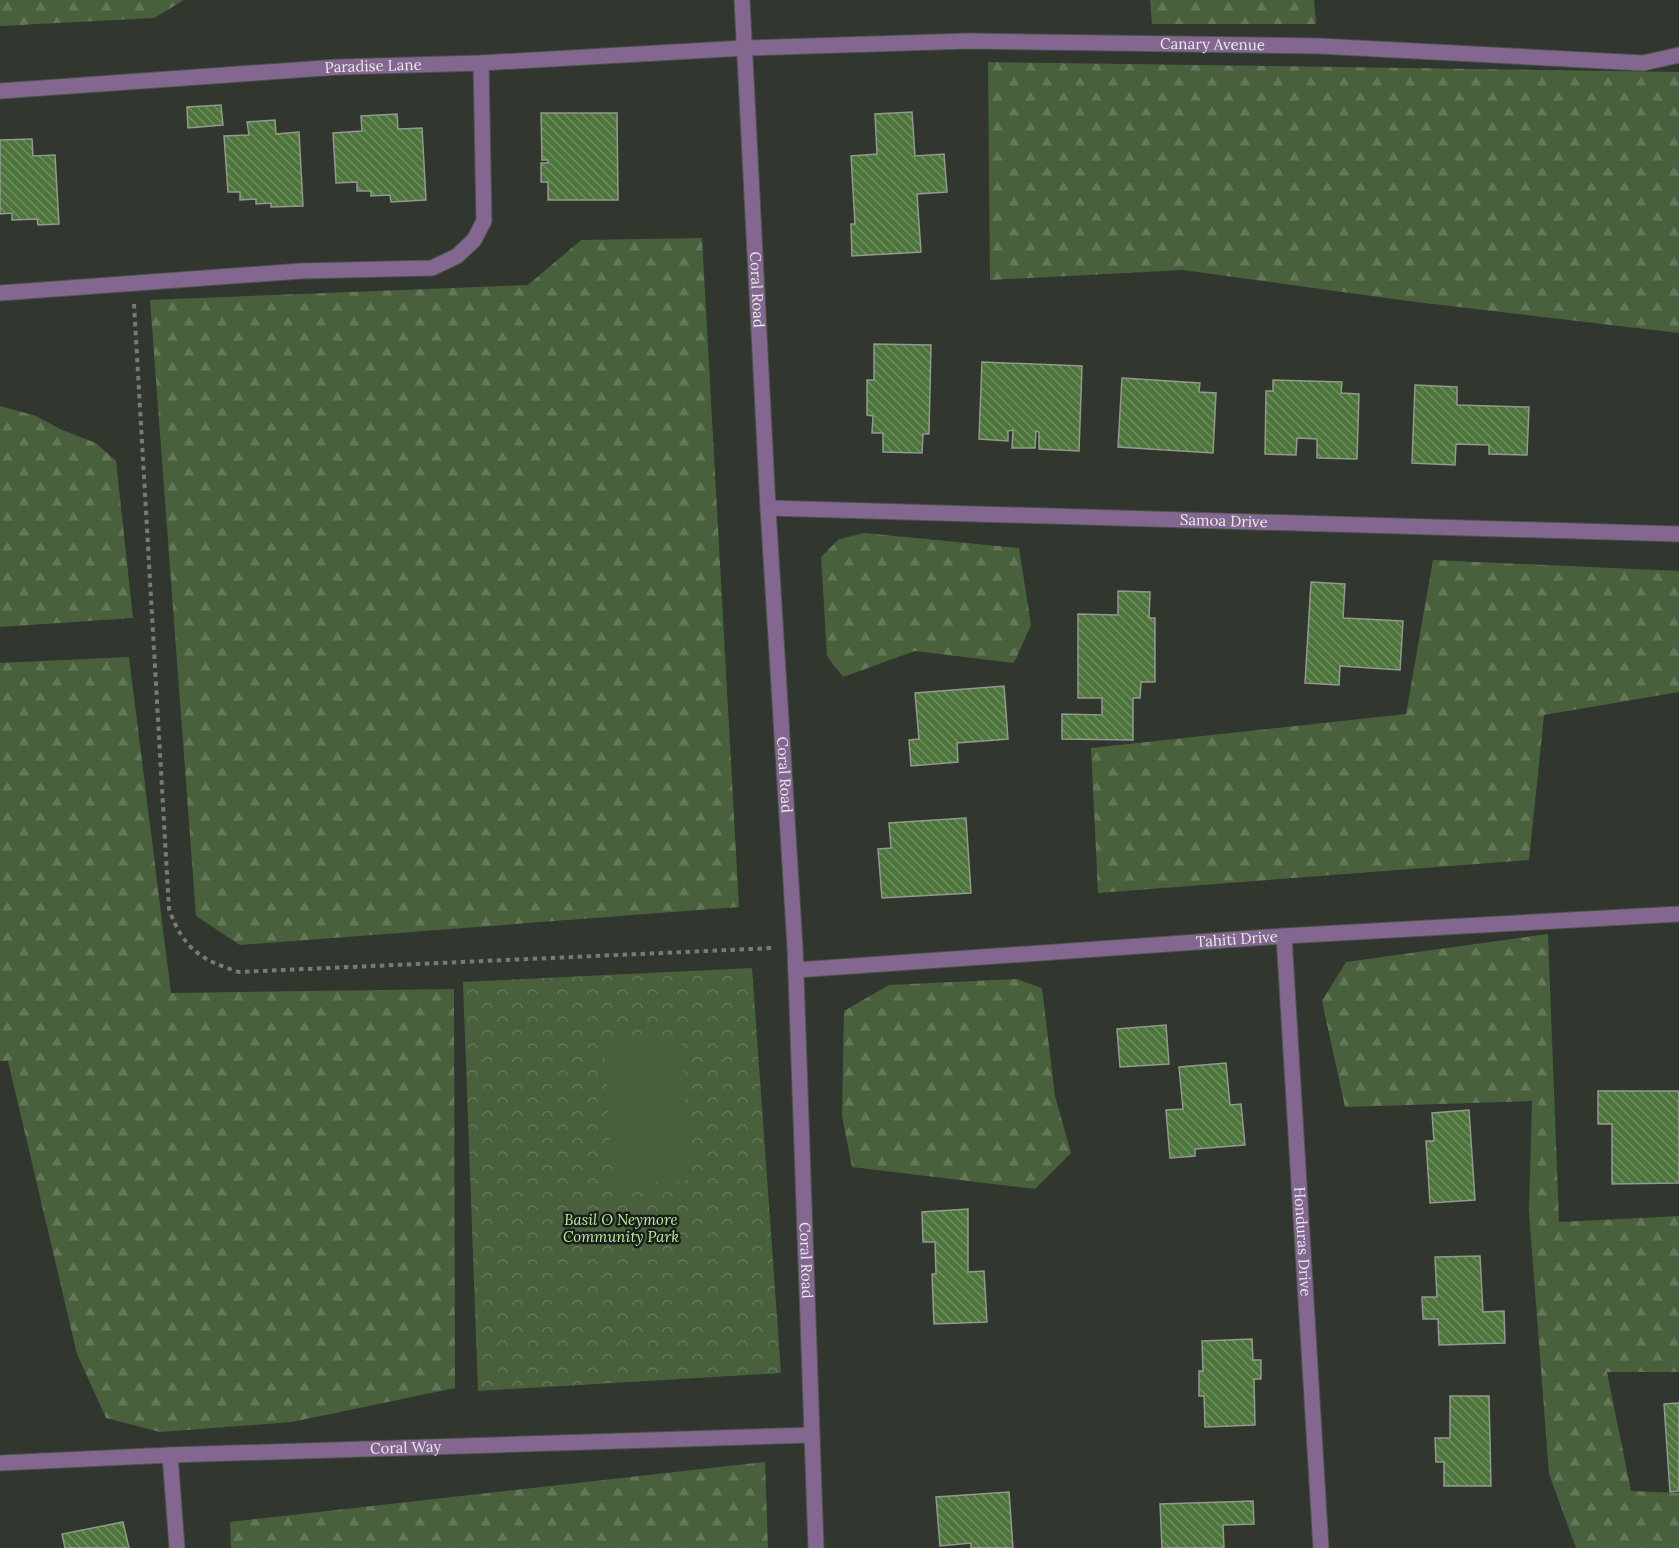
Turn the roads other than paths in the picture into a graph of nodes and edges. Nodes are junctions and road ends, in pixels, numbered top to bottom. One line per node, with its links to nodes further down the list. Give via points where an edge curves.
1 (742, 0): 2 (street, Coral Road)
2 (745, 48): 3 (street, Canary Avenue, via 968,41 1319,46 1642,63); 4 (street, Paradise Lane); 7 (street, Coral Road)
3 (1679, 55)
4 (481, 63): 5 (street, Paradise Lane, via 339,67); 6 (street, via 484,221 474,240 457,256 432,268 301,271)
5 (0, 92)
6 (0, 293)
7 (768, 508): 8 (street, Samoa Drive); 11 (street, Coral Road)
8 (1679, 534)
9 (1679, 914): 10 (street, Tahiti Drive)
10 (1284, 936): 11 (street, Tahiti Drive); 17 (street, Honduras Drive)
11 (796, 970): 12 (street, Coral Road)
12 (811, 1436): 13 (street, Coral Way); 16 (street, Coral Road)
13 (170, 1455): 14 (street, Coral Way); 15 (street)
14 (0, 1463)
15 (177, 1548)
16 (816, 1548)
17 (1321, 1548)

